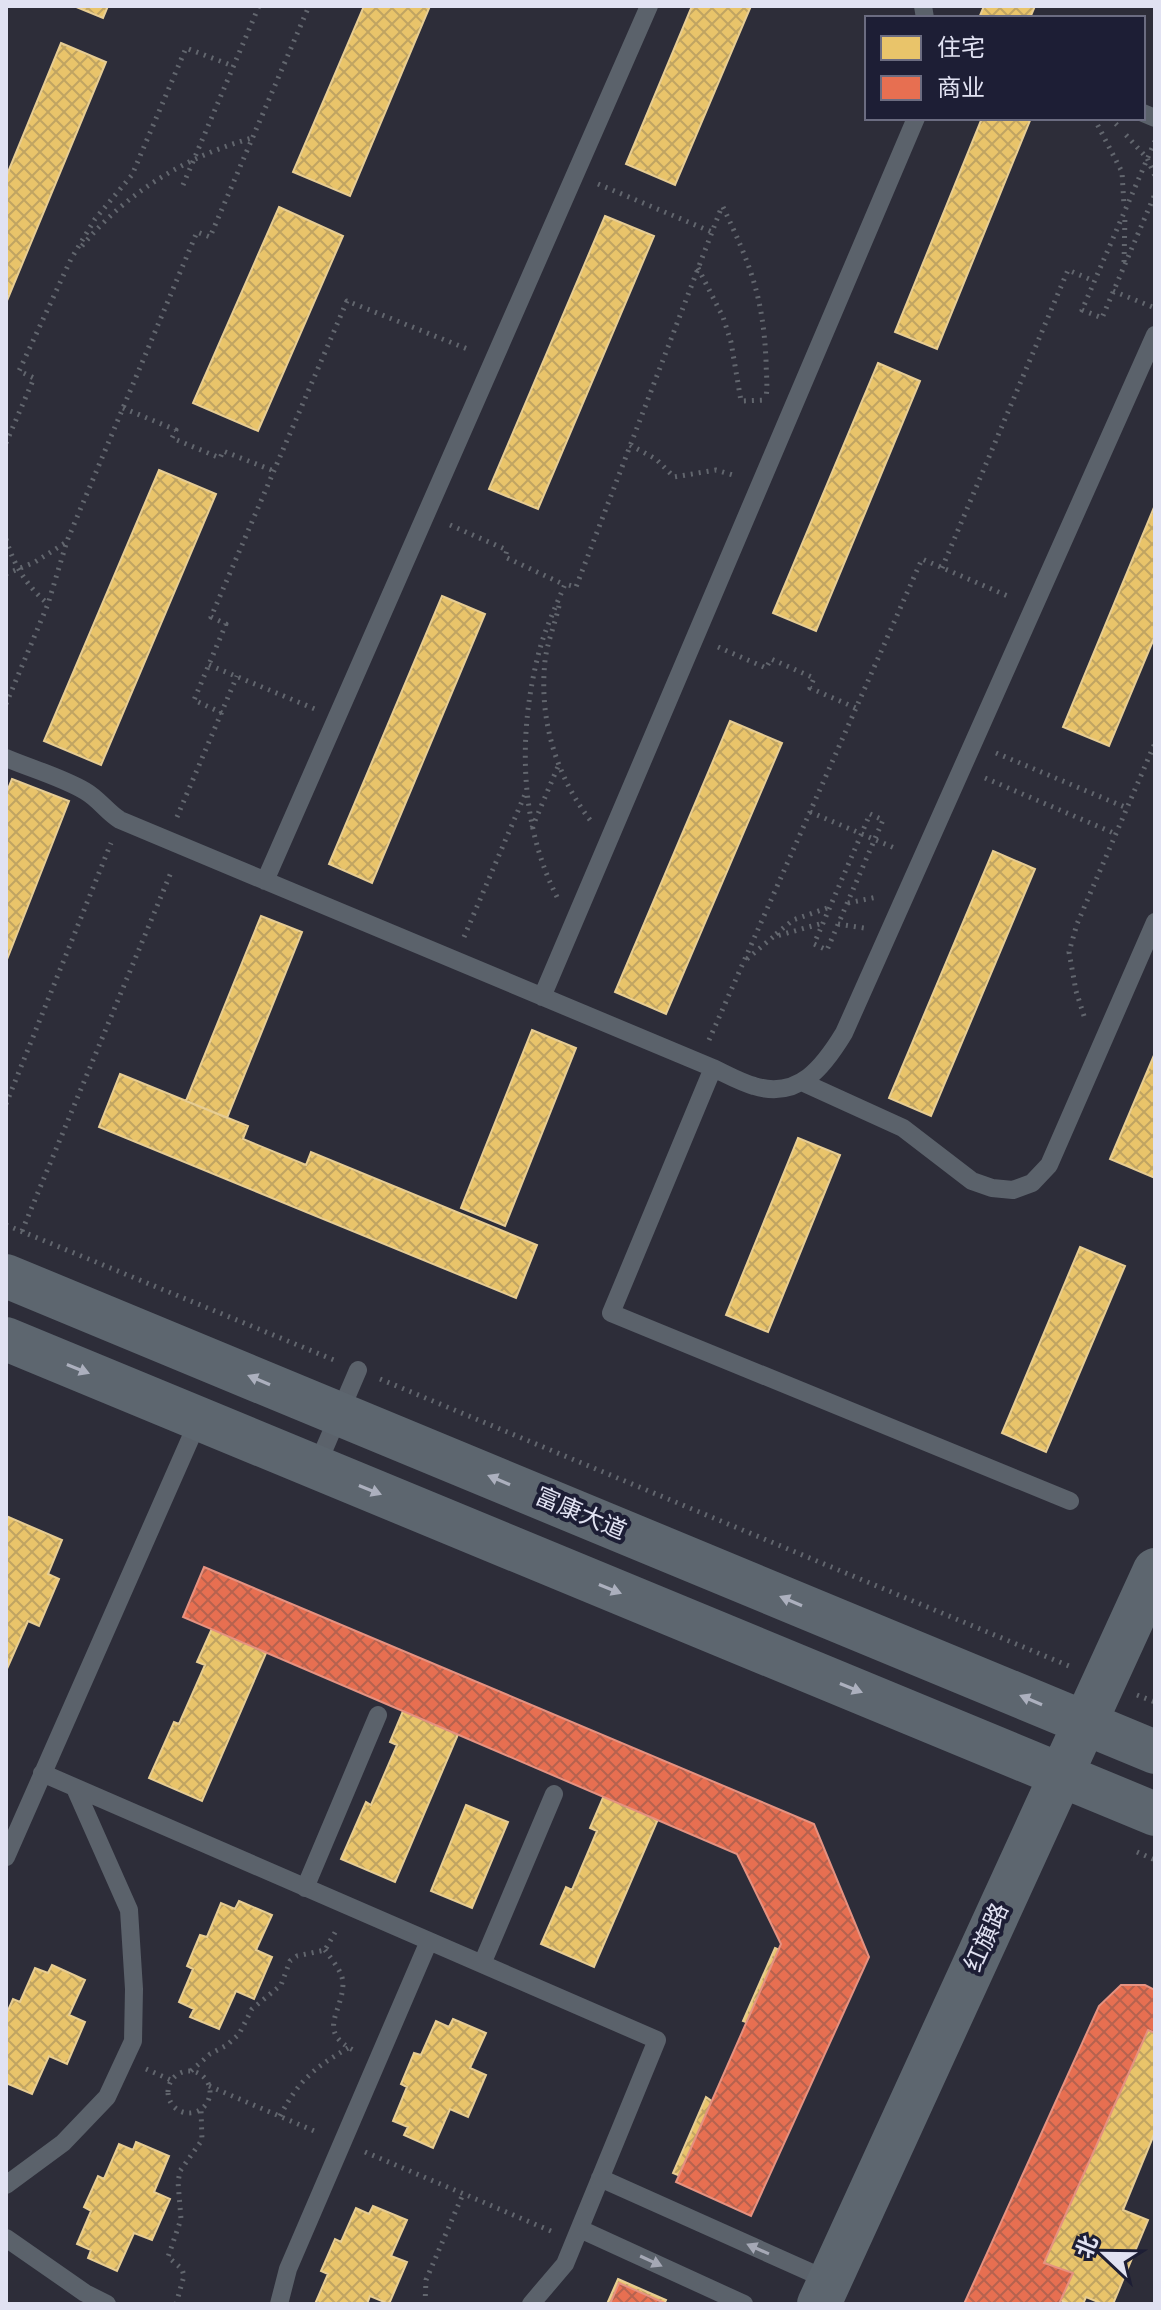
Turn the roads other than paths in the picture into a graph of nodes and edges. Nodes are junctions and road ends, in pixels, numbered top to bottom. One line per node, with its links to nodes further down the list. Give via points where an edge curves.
1 (649, 6): 5 (lane)
2 (915, 120): 7 (lane)
3 (1155, 335): 9 (lane, via 844,1033 825,1064)
4 (6, 758): 5 (lane, via 85,791 120,820)
5 (265, 881): 7 (lane)
6 (1155, 922): 9 (lane, via 1049,1165 1032,1183 1013,1190 972,1181 903,1128)
7 (542, 997): 8 (lane)
8 (706, 1066): 9 (lane, via 756,1087); 16 (lane, via 611,1313)
9 (802, 1082)
10 (9, 1284): 13 (street, 富康大道, one-way to 10)
11 (6, 1339): 14 (street, one-way to 14)
12 (358, 1370): 13 (lane)
13 (340, 1413): 15 (lane); 19 (street, 富康大道, one-way to 13)
14 (199, 1419): 15 (street); 21 (lane)
15 (316, 1468): 22 (street, one-way to 22)
16 (1070, 1501)
17 (1155, 1570): 19 (street, 红旗路)
18 (378, 1715): 27 (lane)
19 (1085, 1723): 20 (street, 富康大道); 22 (street, 红旗路)
20 (1155, 1752)
21 (42, 1773): 23 (lane); 26 (lane)
22 (1060, 1775): 25 (street); 34 (street, 红旗路)
23 (75, 1788): 27 (lane); 31 (lane, via 129,1910 133,2041 107,2097 63,2143)
24 (554, 1794): 29 (lane)
25 (1155, 1814)
26 (7, 1850)
27 (305, 1888): 28 (lane)
28 (429, 1941): 29 (lane); 36 (lane, via 288,2269)
29 (482, 1964): 30 (lane, via 657,2040)
30 (600, 2178): 32 (lane); 34 (lane, one-way to 30)
31 (6, 2185)
32 (577, 2235): 37 (lane, via 565,2264); 38 (lane, one-way to 38)
33 (6, 2238): 35 (lane)
34 (824, 2292)
35 (107, 2304)
36 (279, 2304)
37 (531, 2304)
38 (744, 2304)

